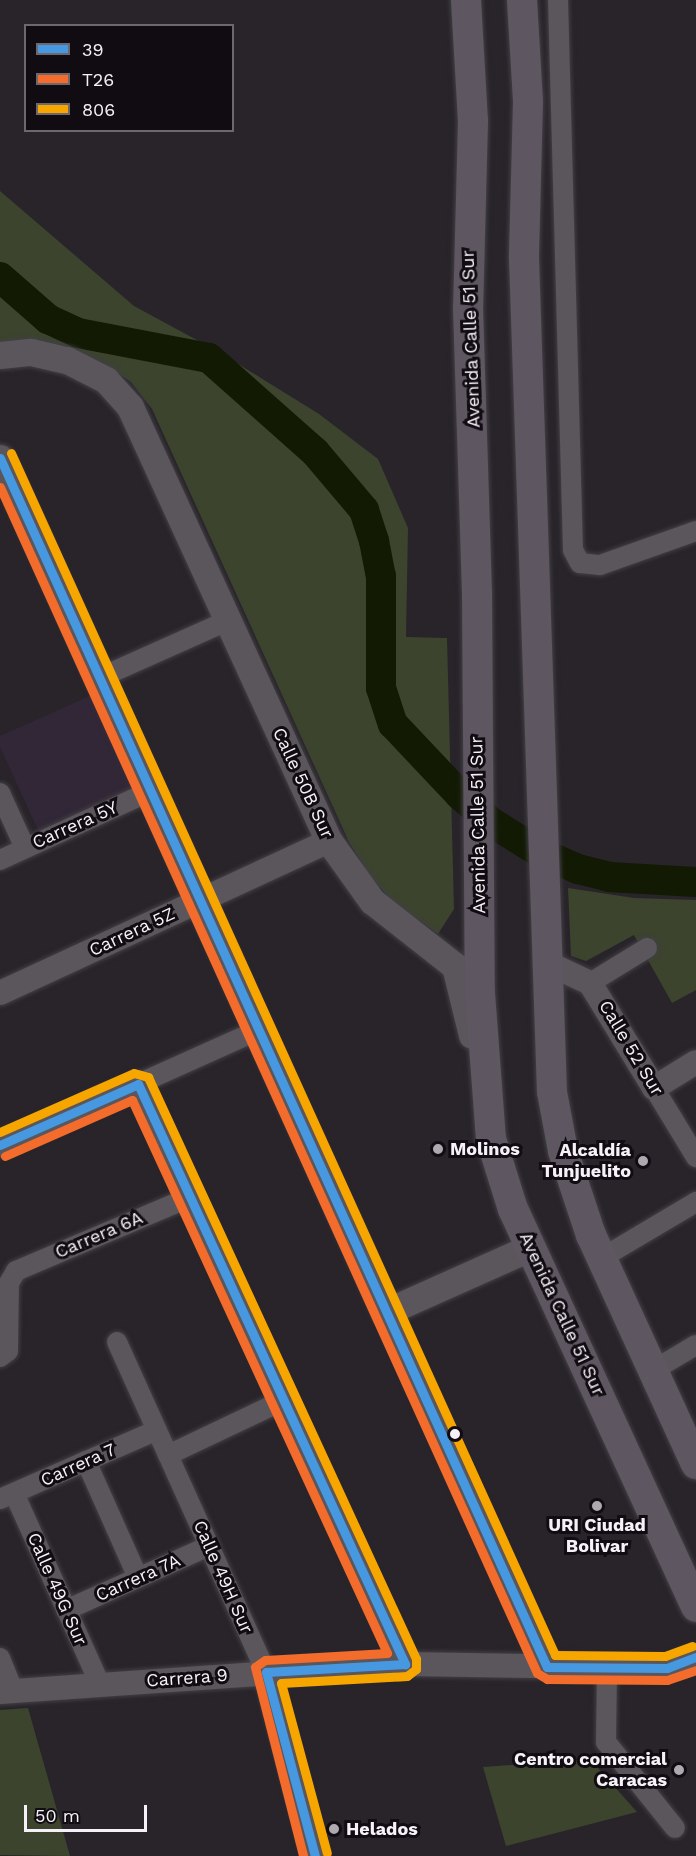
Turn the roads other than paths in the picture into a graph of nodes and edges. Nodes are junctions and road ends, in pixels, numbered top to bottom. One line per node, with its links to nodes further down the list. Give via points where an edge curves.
1 (466, 0): 23 (main road, Avenida Calle 51 Sur, via 473,121 468,307 476,557 480,993)
2 (522, 0): 16 (main road, via 528,102 524,258)
3 (558, 0): 6 (street, via 573,550 580,563 600,565)
4 (0, 355): 7 (main road, Calle 50B Sur, via 45,354 88,369 119,393 138,420)
5 (0, 458): 8 (main road)
6 (696, 531)
7 (229, 620): 8 (street); 11 (main road, Calle 50B Sur)
8 (99, 678): 9 (main road)
9 (151, 791): 12 (street, Carrera 5Y); 14 (main road)
10 (0, 793): 12 (street)
11 (329, 841): 14 (street, Carrera 5Z); 23 (main road, Calle 50B Sur, via 372,901 446,956 458,971)
12 (25, 848): 13 (street, Carrera 5Y)
13 (0, 860)
14 (200, 900): 18 (street, Carrera 5Z); 19 (main road)
15 (647, 948): 17 (street)
16 (545, 962): 17 (street, Calle 52 Sur); 29 (main road, via 549,1063 560,1138)
17 (590, 983): 22 (street, Calle 52 Sur)
18 (0, 993)
19 (258, 1030): 21 (street); 30 (main road)
20 (696, 1062): 22 (street)
21 (138, 1083): 24 (street); 26 (street)
22 (654, 1088): 25 (street, Calle 52 Sur)
23 (488, 1118): 28 (main road, Avenida Calle 51 Sur, via 497,1165)
24 (0, 1145)
25 (696, 1157)
26 (190, 1197): 33 (street, Carrera 6A, via 21,1267 11,1276); 35 (street)
27 (696, 1202): 29 (street)
28 (531, 1247): 30 (main road); 43 (main road, Avenida Calle 51 Sur)
29 (600, 1259): 34 (main road)
30 (386, 1312): 48 (street)
31 (117, 1342): 36 (street, Calle 49H Sur)
32 (696, 1345): 34 (street)
33 (3, 1356)
34 (652, 1371): 39 (main road)
35 (284, 1400): 37 (street); 47 (street)
36 (157, 1430): 37 (street, Calle 49H Sur); 38 (street, Carrera 7)
37 (168, 1455): 41 (street, Calle 49H Sur)
38 (86, 1461): 40 (street, Carrera 7); 42 (street)
39 (696, 1464)
40 (7, 1496): 44 (street, Calle 49G Sur)
41 (209, 1546): 42 (street, Carrera 7A); 50 (street, Calle 49H Sur)
42 (138, 1578): 44 (street, Carrera 7A)
43 (696, 1607)
44 (66, 1610): 51 (street, Calle 49G Sur)
45 (696, 1657): 49 (street, Carrera 9, via 667,1668)
46 (0, 1658): 52 (street)
47 (405, 1665): 48 (street, Carrera 9); 50 (street, Carrera 9)
48 (547, 1667): 49 (street, Carrera 9)
49 (607, 1669): 53 (street, via 606,1742)
50 (266, 1672): 51 (street, Carrera 9); 54 (street, Calle 49H Sur)
51 (100, 1684): 52 (street, Carrera 9)
52 (7, 1692)
53 (675, 1828)
54 (315, 1856)

